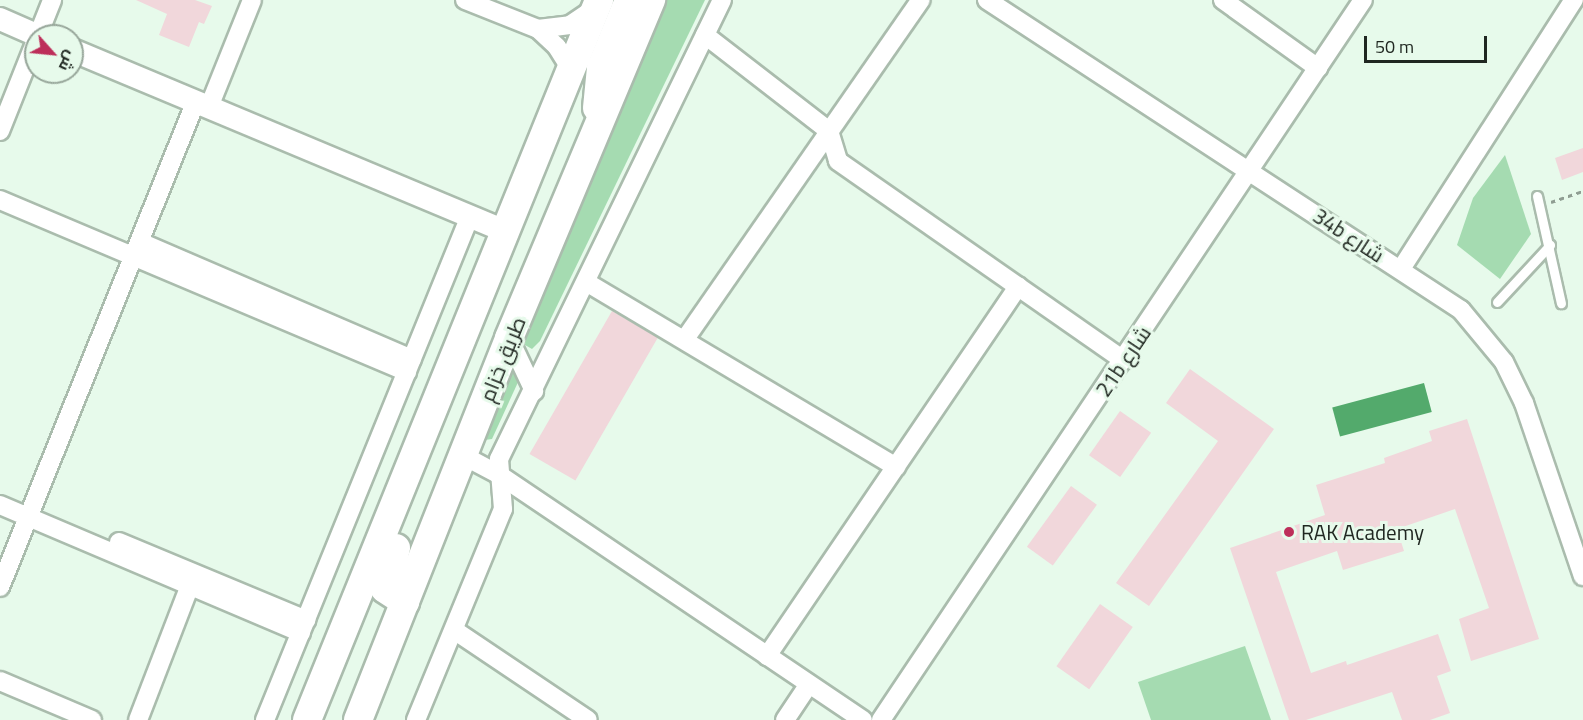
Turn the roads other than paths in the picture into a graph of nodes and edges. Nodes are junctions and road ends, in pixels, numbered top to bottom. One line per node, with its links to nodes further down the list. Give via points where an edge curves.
1 (52, 0): 14 (street)
2 (252, 0): 22 (street)
3 (465, 0): 16 (street)
4 (628, 0): 25 (main road, via 601,68)
5 (651, 0): 25 (main road, طريق خزام)
6 (722, 0): 17 (street)
7 (921, 0): 24 (street)
8 (987, 0): 26 (street, 34b شارع)
9 (1223, 0): 19 (street)
10 (1363, 0): 19 (street, 21b شارع)
11 (1574, 0): 33 (street)
12 (598, 4): 16 (street, via 570,25); 20 (main road, طريق خزام)
13 (0, 19): 15 (street)
14 (42, 24)
15 (24, 29)
16 (538, 29): 20 (street, via 557,47)
17 (705, 35): 24 (street); 34 (street)
18 (84, 55): 22 (street)
19 (1318, 68): 26 (street, 21b شارع)
20 (571, 69): 30 (main road, طريق خزام)
21 (24, 70): 23 (street)
22 (202, 104): 29 (street); 32 (street)
23 (0, 131)
24 (829, 131): 35 (street, via 838,161); 39 (street)
25 (593, 142): 38 (main road, طريق خزام)
26 (1250, 172): 33 (street, 34b شارع); 40 (street, 21b شارع)
27 (0, 200): 32 (street)
28 (1539, 201): 31 (lane)
29 (470, 216): 30 (street); 41 (street)
30 (507, 232): 44 (main road, طريق خزام)
31 (1550, 245): 36 (lane); 37 (lane)
32 (137, 250): 41 (street); 48 (street)
33 (1401, 269): 49 (street, 34b شارع, via 1461,309 1504,362 1524,403)
34 (586, 282): 39 (street); 42 (street)
35 (1018, 286): 40 (street); 45 (street)
36 (1497, 302)
37 (1561, 303)
38 (509, 338): 42 (street); 43 (main road, طريق خزام)
39 (685, 339): 45 (street)
40 (1123, 360): 67 (street, 21b شارع)
41 (410, 365): 53 (street)
42 (534, 391): 46 (street, via 499,459)
43 (464, 456): 46 (street); 52 (main road, طريق خزام)
44 (414, 459): 52 (main road, via 417,487 413,504 384,579 391,595); 61 (main road, طريق خزام)
45 (896, 467): 55 (street)
46 (498, 474): 54 (street, via 503,509); 55 (street)
47 (0, 505): 48 (street)
48 (31, 512): 50 (street); 51 (street)
49 (1583, 576)
50 (192, 580): 53 (street); 59 (street)
51 (0, 586)
52 (405, 602): 62 (main road, طريق خزام)
53 (303, 627): 60 (street)
54 (454, 630): 63 (street); 64 (street)
55 (767, 656): 57 (street)
56 (0, 681): 58 (street)
57 (809, 684): 65 (street); 66 (street)
58 (92, 720)
59 (138, 720)
60 (265, 720)
61 (307, 720)
62 (358, 720)
63 (416, 720)
64 (588, 720)
65 (785, 720)
66 (863, 720)
67 (881, 720)

